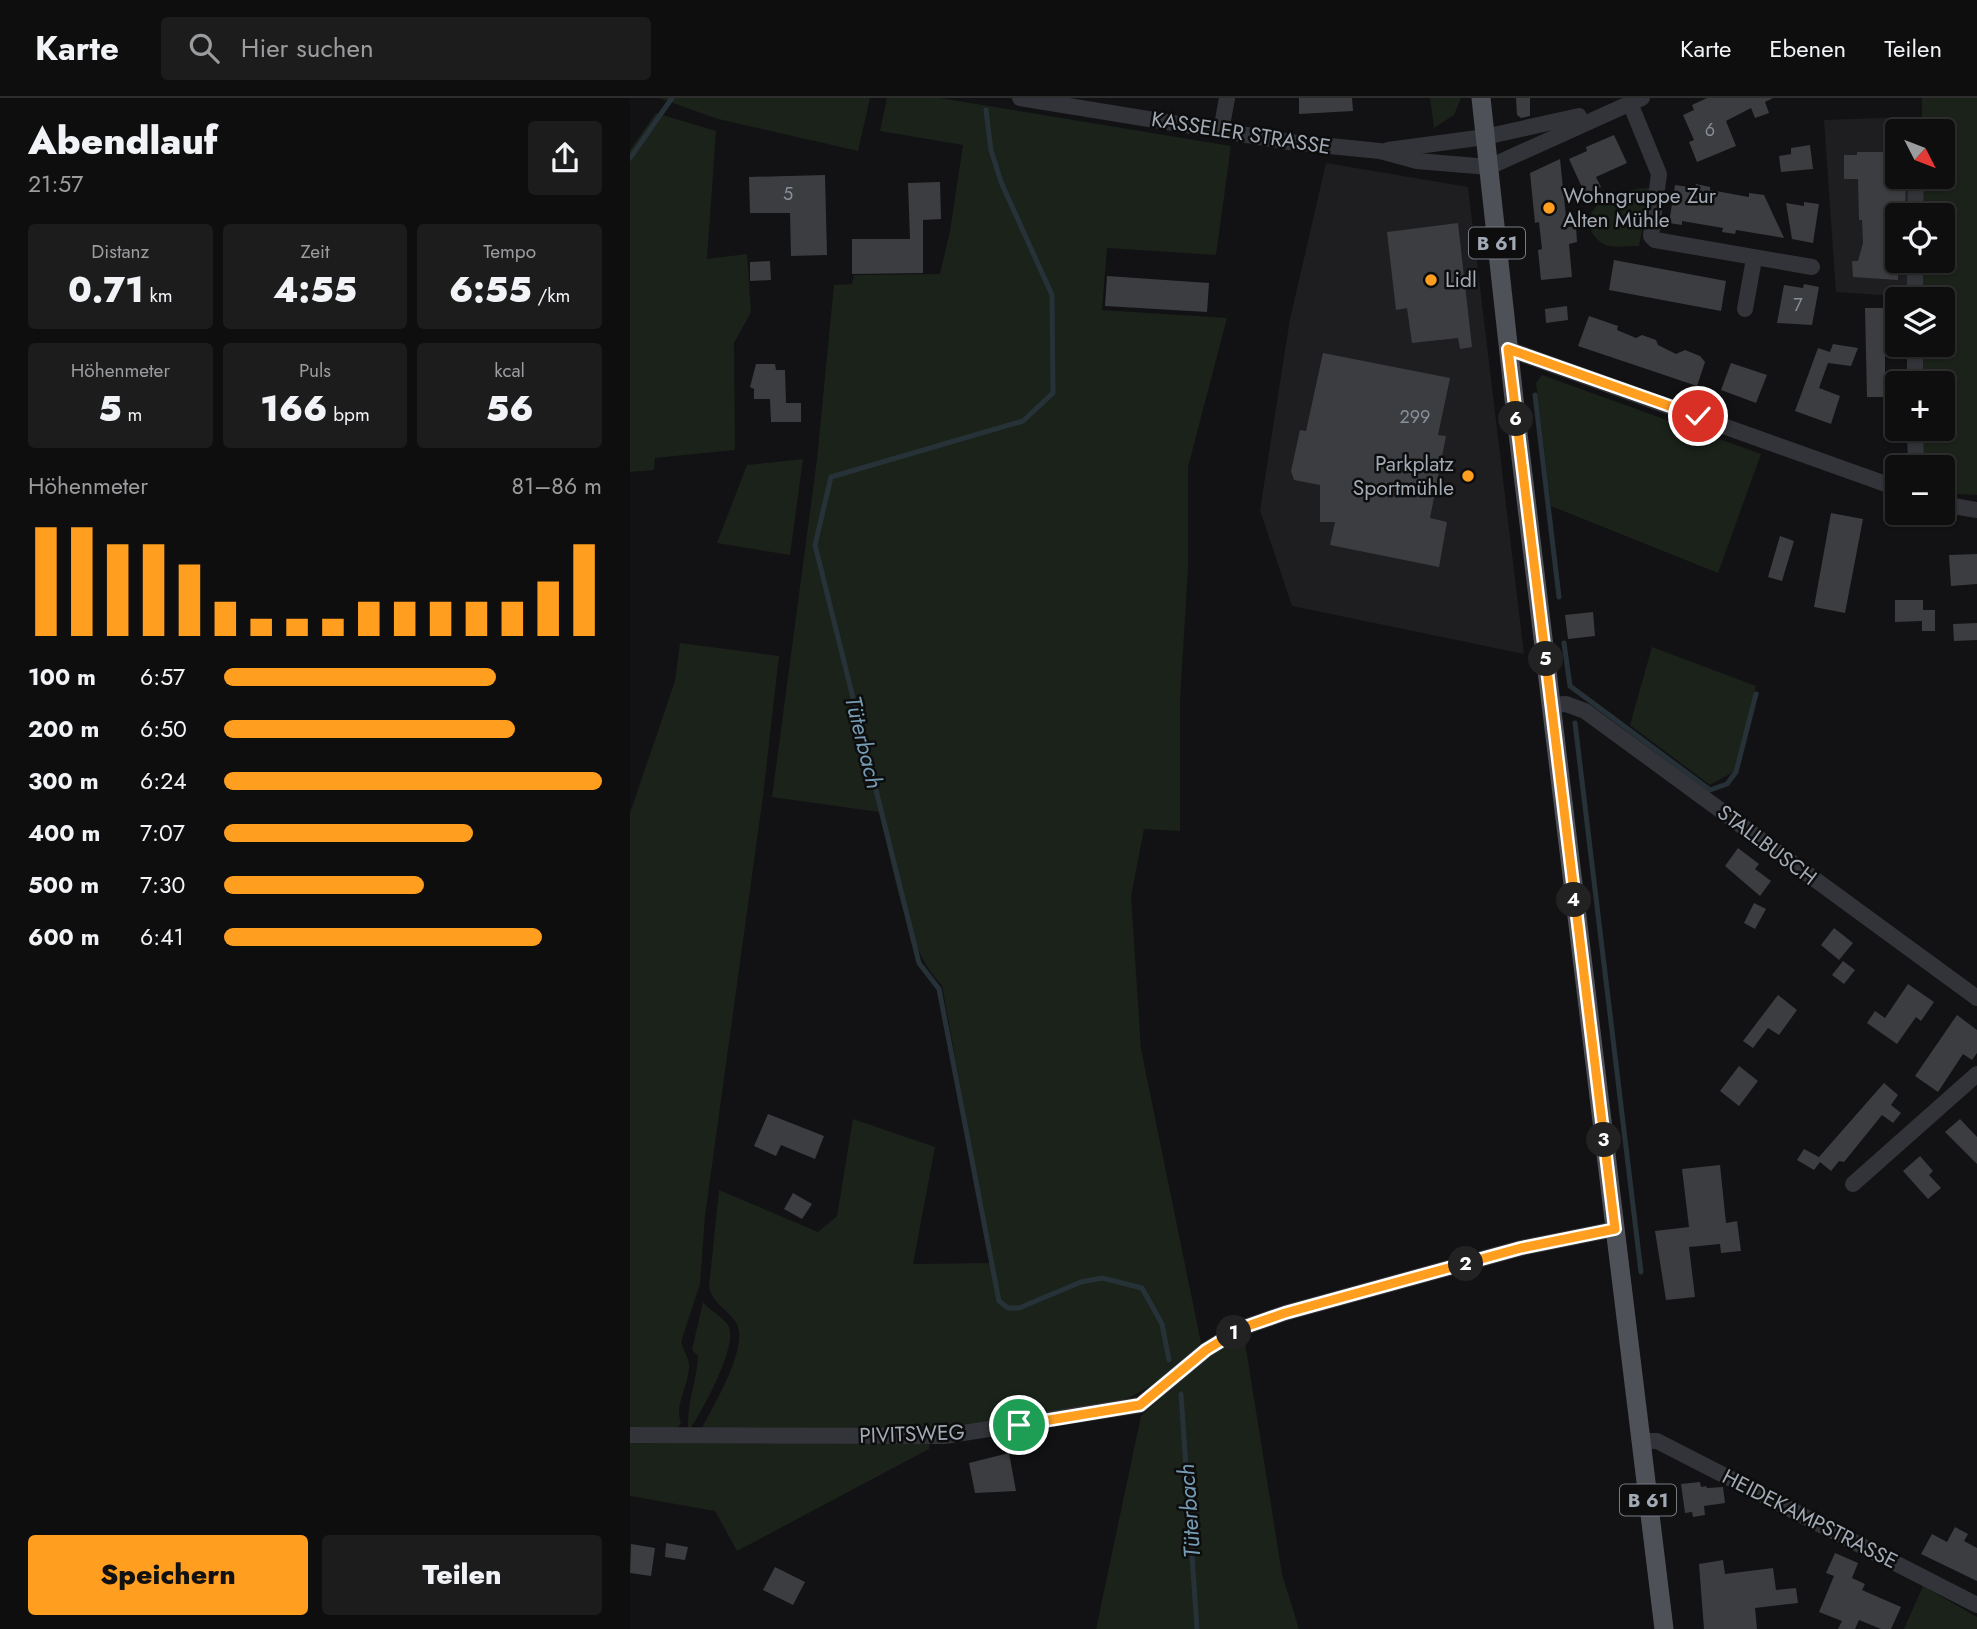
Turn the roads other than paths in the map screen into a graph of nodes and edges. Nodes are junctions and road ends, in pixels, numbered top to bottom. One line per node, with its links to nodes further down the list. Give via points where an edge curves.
1 (1020, 98): 5 (street, KASSELER STRASSE)
2 (1227, 98): 5 (street)
3 (1480, 98): 6 (main road, B 61)
4 (1629, 103): 6 (street, KASSELER STRASSE); 8 (street); 9 (street, via 1660,174 1651,236 1660,243)
5 (1221, 131): 7 (street, KASSELER STRASSE)
6 (1485, 137): 7 (street, KASSELER STRASSE); 8 (main road, B 61)
7 (1380, 152): 8 (street, KASSELER STRASSE, via 1417,161)
8 (1489, 167): 12 (main road, B 61)
9 (1754, 259): 10 (street); 11 (street)
10 (1812, 267)
11 (1745, 309)
12 (1508, 349): 13 (street); 16 (main road, B 61)
13 (1885, 484)
14 (1955, 506): 15 (street)
15 (1977, 510)
16 (1552, 705): 17 (street, STALLBUSCH, via 1566,704 1585,712); 20 (main road, B 61)
17 (1977, 998)
18 (1977, 1074): 19 (street)
19 (1853, 1184)
20 (1615, 1229): 21 (street, PIVITSWEG, via 1521,1248 1242,1328 1206,1350 1140,1405 944,1436); 22 (main road, B 61)
21 (630, 1435)
22 (1640, 1441): 23 (street, HEIDEKAMPSTRASSE, via 1657,1441); 24 (main road, B 61)
23 (1977, 1605)
24 (1664, 1629)

